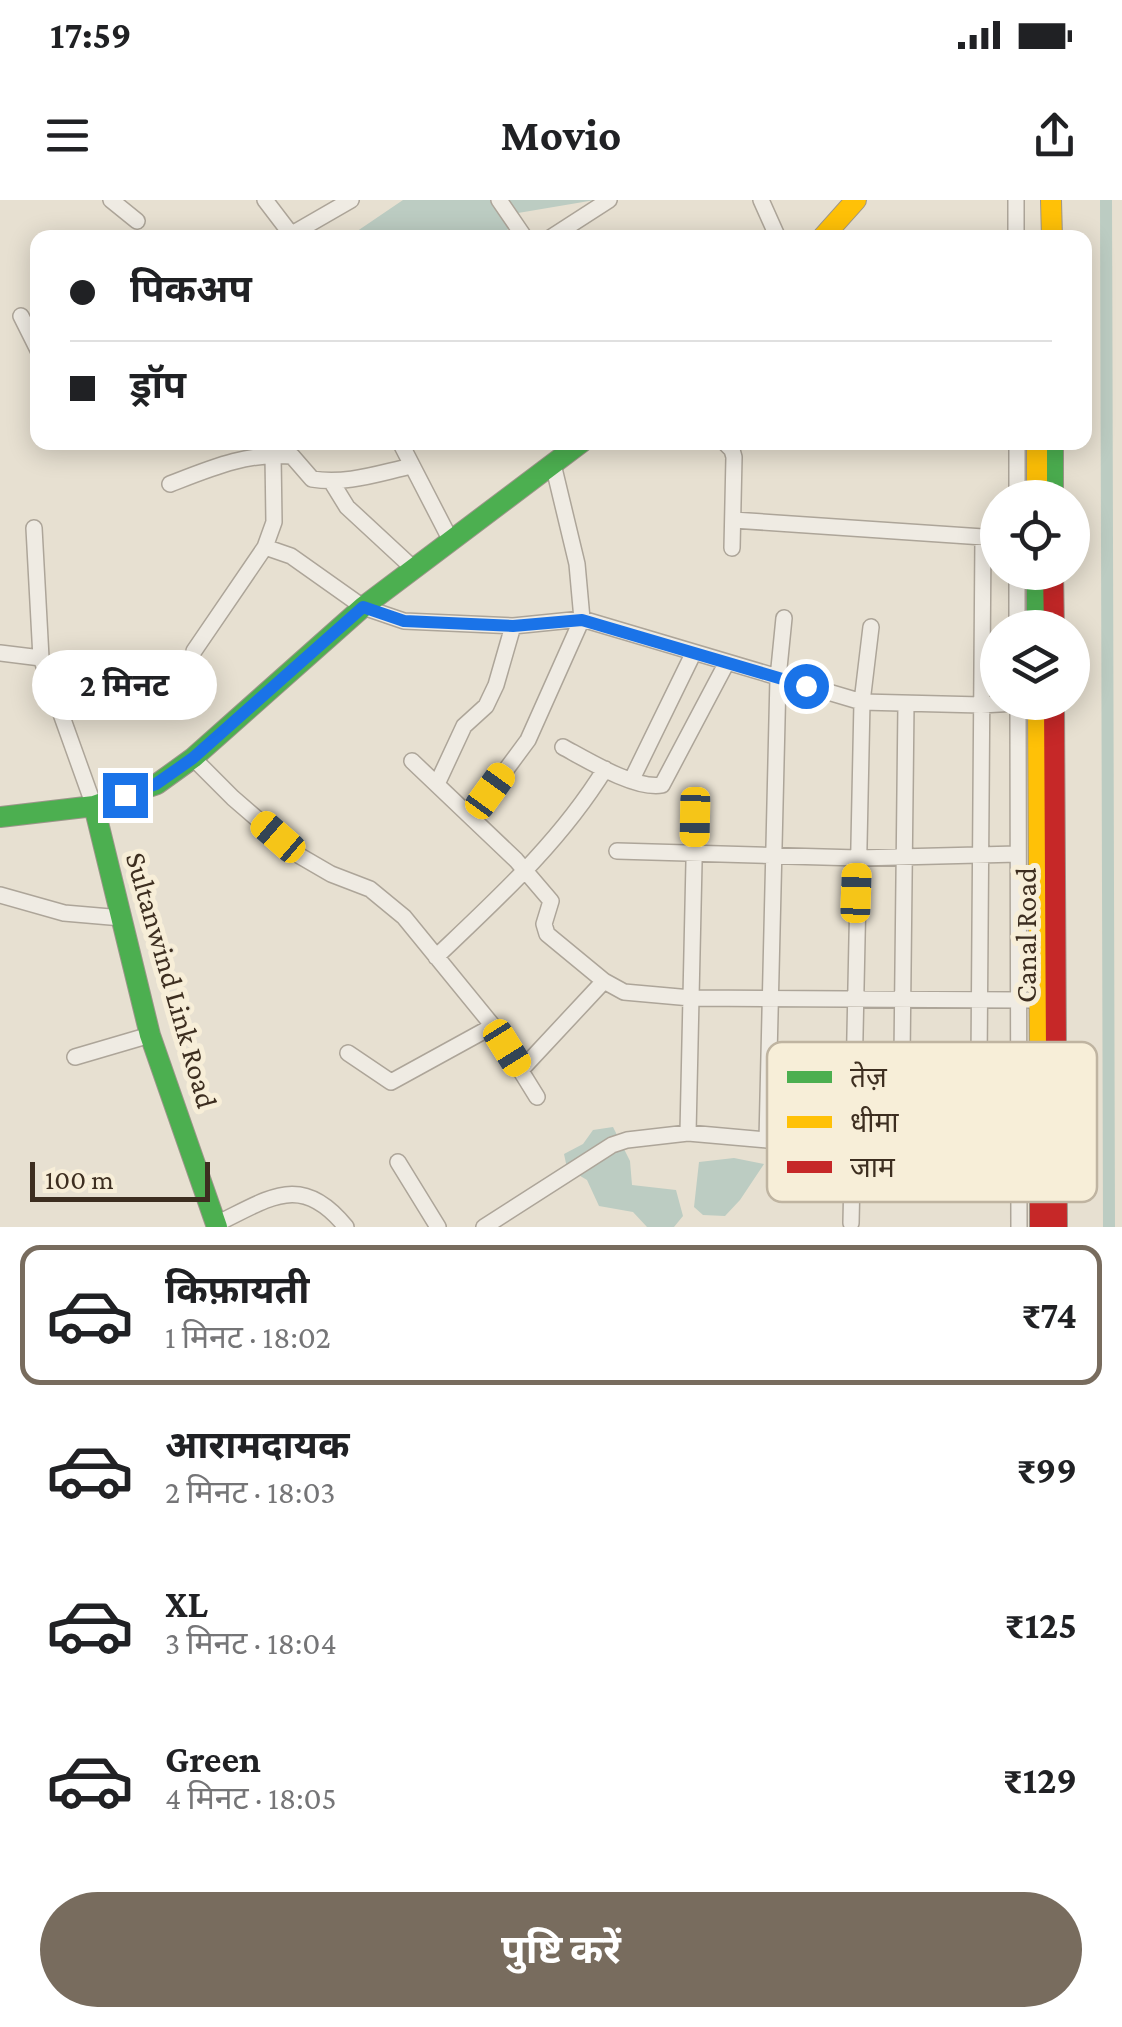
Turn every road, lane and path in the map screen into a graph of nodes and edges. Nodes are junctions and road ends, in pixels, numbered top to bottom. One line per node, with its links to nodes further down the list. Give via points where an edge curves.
1 (111, 200): 11 (street)
2 (264, 200): 12 (street)
3 (351, 200): 13 (street)
4 (609, 200): 15 (street)
5 (760, 200): 16 (street)
6 (856, 200): 17 (main road)
7 (1016, 200): 18 (street)
8 (1036, 200): 19 (main road)
9 (1051, 200): 20 (main road)
10 (505, 202): 14 (street)
11 (137, 221)
12 (288, 230)
13 (303, 230)
14 (521, 230)
15 (562, 230)
16 (774, 230)
17 (829, 230)
18 (1016, 230)
19 (1036, 230)
20 (1052, 230)
21 (21, 316): 22 (street)
22 (30, 334)
23 (231, 450): 31 (street)
24 (404, 450): 33 (street)
25 (571, 450): 32 (main road)
26 (732, 450): 39 (street)
27 (1017, 450): 34 (street)
28 (1037, 450): 35 (main road)
29 (1053, 450): 36 (main road)
30 (273, 455): 31 (street); 37 (street, via 292,456 312,479); 43 (street, via 274,522)
31 (236, 459): 38 (street)
32 (553, 464): 42 (main road); 48 (street, via 577,564)
33 (412, 466): 37 (street); 42 (street)
34 (1017, 480)
35 (1037, 480)
36 (1053, 480)
37 (332, 481): 45 (street, via 347,507)
38 (170, 484)
39 (732, 520): 41 (street); 44 (street)
40 (34, 528): 54 (street)
41 (980, 537)
42 (451, 541): 45 (main road)
43 (265, 546): 46 (street, via 291,556); 51 (street)
44 (732, 548)
45 (414, 569): 46 (main road)
46 (363, 607): 49 (street, via 404,621); 65 (main road)
47 (784, 618): 56 (street)
48 (582, 620): 49 (street); 53 (street); 72 (street, via 528,740)
49 (513, 626): 69 (street, via 496,685 486,706 468,719)
50 (871, 627): 57 (street)
51 (194, 652)
52 (0, 653): 54 (street)
53 (693, 654): 55 (street); 68 (street)
54 (41, 658): 70 (street)
55 (726, 664): 56 (street); 68 (street, via 665,782 656,787)
56 (778, 678): 57 (street); 76 (street)
57 (862, 702): 58 (street); 80 (street)
58 (906, 704): 59 (street); 79 (street)
59 (980, 705)
60 (981, 720): 78 (street)
61 (1026, 720): 77 (street)
62 (1027, 720): 91 (main road, Canal Road)
63 (1054, 720): 100 (main road, Canal Road)
64 (563, 748): 67 (street)
65 (193, 758): 70 (main road, via 156,784); 84 (street, via 300,856 384,898)
66 (412, 761): 69 (street)
67 (606, 769): 68 (street); 81 (street)
68 (632, 780)
69 (438, 784): 72 (street)
70 (94, 806): 71 (main road); 83 (main road, Sultanwind Link Road)
71 (0, 817)
72 (471, 817): 81 (street)
73 (695, 817): 75 (street)
74 (617, 852): 75 (street)
75 (694, 853): 76 (street); 86 (street)
76 (773, 854): 80 (street); 87 (street)
77 (1018, 854): 78 (street); 91 (street)
78 (981, 855): 79 (street); 90 (street)
79 (903, 856): 80 (street); 89 (street)
80 (858, 858): 88 (street)
81 (526, 871): 84 (street); 85 (street, via 551,901 547,934)
82 (0, 895): 83 (street, via 64,913)
83 (122, 918): 93 (main road, Sultanwind Link Road)
84 (436, 957): 92 (street)
85 (604, 980): 86 (street, via 624,992); 103 (street)
86 (691, 998): 87 (street); 105 (street)
87 (770, 998): 88 (street); 94 (street)
88 (854, 999): 89 (street); 95 (street)
89 (902, 999): 90 (street); 96 (street)
90 (979, 1000): 91 (street); 97 (street)
91 (1028, 1000): 98 (street); 99 (main road, Canal Road)
92 (493, 1026): 101 (street, via 391,1082); 103 (street)
93 (150, 1035): 102 (street); 113 (main road, Sultanwind Link Road)
94 (769, 1042)
95 (853, 1042)
96 (902, 1042)
97 (979, 1042)
98 (1025, 1042)
99 (1030, 1042)
100 (1056, 1042)
101 (348, 1053)
102 (75, 1057)
103 (520, 1070): 104 (street)
104 (537, 1097)
105 (688, 1133): 106 (street); 116 (street, via 612,1145)
106 (767, 1140)
107 (398, 1162): 115 (street)
108 (851, 1202): 112 (street)
109 (1020, 1202): 117 (street)
110 (1039, 1202): 118 (main road, Canal Road)
111 (1057, 1202): 119 (main road, Canal Road)
112 (851, 1223)
113 (216, 1226): 114 (street, via 275,1196 297,1194 316,1198)
114 (346, 1227)
115 (438, 1227)
116 (484, 1227)
117 (1020, 1227)
118 (1040, 1227)
119 (1057, 1227)

